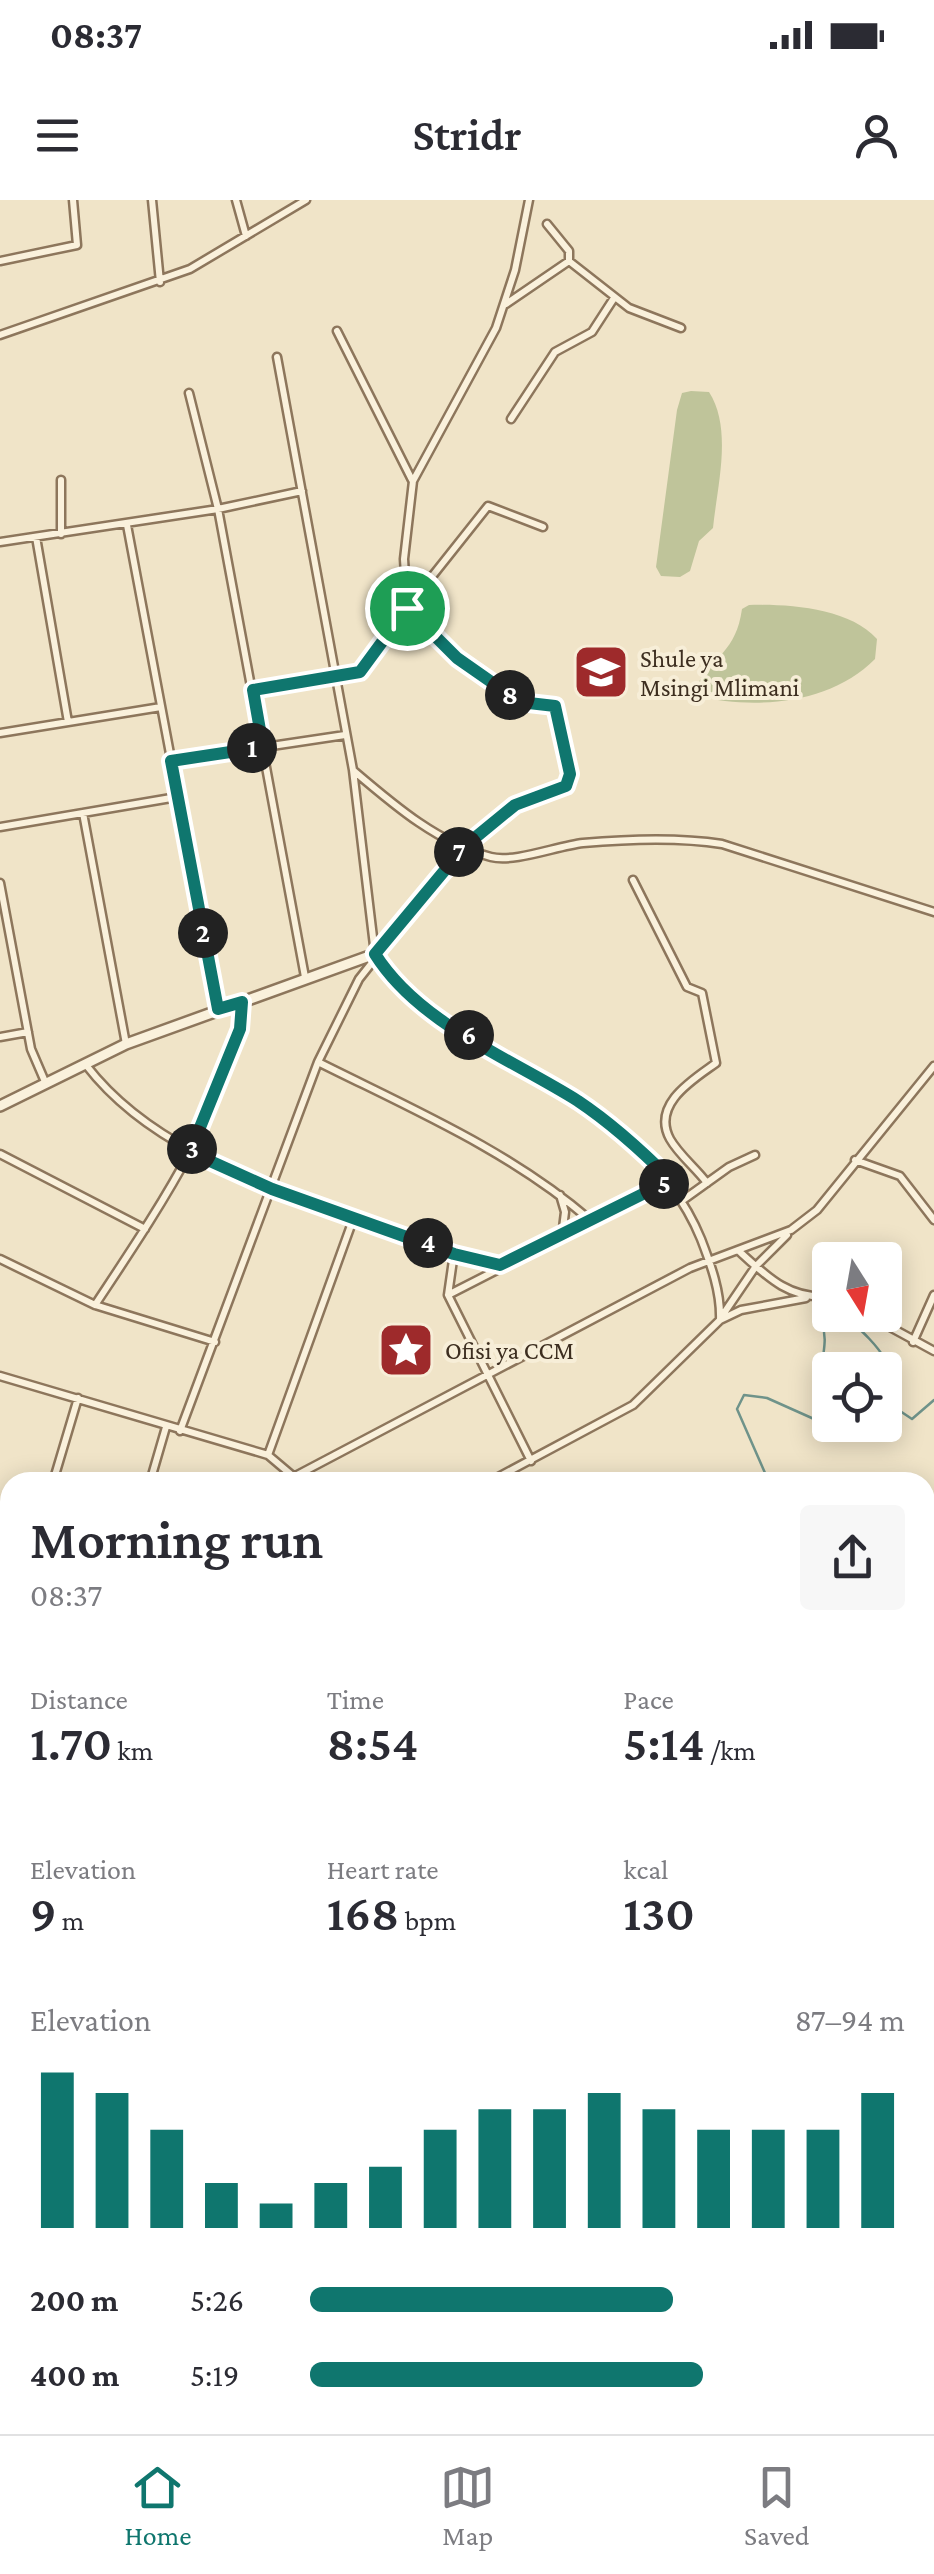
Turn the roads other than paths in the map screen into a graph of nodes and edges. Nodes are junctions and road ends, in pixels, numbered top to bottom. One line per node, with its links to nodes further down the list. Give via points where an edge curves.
1 (72, 200): 8 (street, via 77,245)
2 (152, 200): 10 (street)
3 (236, 200): 7 (street)
4 (306, 200): 7 (street)
5 (528, 200): 12 (street)
6 (548, 224): 9 (street, via 569,251)
7 (246, 236): 10 (street)
8 (0, 261)
9 (569, 262): 11 (street); 12 (street)
10 (160, 282): 15 (street)
11 (614, 298): 13 (street); 18 (street, via 592,332 555,352)
12 (504, 306): 20 (street)
13 (681, 328)
14 (337, 332): 20 (street)
15 (0, 335)
16 (277, 357): 21 (street)
17 (188, 393): 22 (street)
18 (511, 419)
19 (61, 480): 25 (street)
20 (413, 481): 28 (street, via 404,559)
21 (302, 490): 22 (street); 29 (street)
22 (218, 508): 23 (street); 30 (street)
23 (126, 525): 25 (street); 31 (street)
24 (544, 527): 28 (street, via 488,506)
25 (61, 534): 26 (street)
26 (36, 538): 27 (street); 32 (street)
27 (0, 542)
28 (407, 608): 29 (street, via 360,672); 41 (street, via 457,658 520,702 555,706 566,748 566,786 515,805)
29 (333, 676): 30 (street); 34 (street)
30 (253, 690): 35 (street)
31 (161, 707): 32 (street); 36 (street)
32 (68, 722): 33 (street)
33 (0, 733)
34 (345, 736): 35 (street); 37 (street)
35 (263, 747): 36 (street); 48 (street)
36 (171, 761): 38 (street)
37 (353, 770): 41 (street, via 410,819); 47 (street)
38 (178, 796): 39 (street); 50 (street)
39 (83, 813): 40 (street); 53 (street)
40 (0, 827)
41 (465, 846): 44 (street, via 510,858 582,844 688,838); 47 (street)
42 (633, 880): 64 (street, via 687,986 702,994 716,1063 687,1082 668,1107 666,1122 670,1139)
43 (0, 882): 45 (street)
44 (934, 912)
45 (12, 940): 46 (street); 51 (street)
46 (0, 942)
47 (375, 954): 48 (street); 54 (street); 63 (street, via 422,1005 581,1103)
48 (305, 977): 49 (street)
49 (242, 1002): 50 (street); 59 (street, via 240,1029)
50 (218, 1009): 53 (street)
51 (28, 1032): 52 (street); 57 (street)
52 (0, 1036)
53 (126, 1044): 55 (street)
54 (318, 1062): 65 (street); 66 (street, via 472,1139)
55 (86, 1065): 57 (street); 59 (street, via 102,1086)
56 (934, 1066): 62 (street)
57 (46, 1084): 58 (street)
58 (0, 1106)
59 (190, 1152): 65 (street); 71 (street)
60 (0, 1154): 71 (street)
61 (755, 1155): 64 (street)
62 (854, 1160): 70 (street, via 900,1176); 72 (street, via 817,1210)
63 (671, 1180): 67 (street); 69 (street)
64 (707, 1184): 67 (street)
65 (272, 1189): 68 (street); 87 (street)
66 (560, 1194): 69 (street); 73 (street)
67 (683, 1200): 77 (street)
68 (354, 1216): 75 (street); 95 (street)
69 (590, 1220): 73 (street)
70 (934, 1220)
71 (145, 1229): 84 (street)
72 (791, 1230): 74 (street); 79 (street)
73 (562, 1236): 78 (street)
74 (740, 1252): 77 (street); 79 (street)
75 (454, 1254): 78 (street); 80 (street)
76 (0, 1259): 84 (street)
77 (708, 1259): 85 (street); 91 (street)
78 (500, 1265): 80 (street)
79 (756, 1266): 82 (street); 85 (street)
80 (448, 1295): 91 (street)
81 (934, 1295): 88 (street)
82 (806, 1298): 83 (street); 85 (street)
83 (812, 1298)
84 (95, 1305): 87 (street)
85 (720, 1320): 96 (street, via 633,1405)
86 (896, 1332): 88 (street)
87 (215, 1342): 94 (street)
88 (913, 1342): 89 (street)
89 (934, 1350)
90 (0, 1376): 92 (street)
91 (488, 1376): 96 (street); 100 (street)
92 (78, 1398): 93 (street); 97 (street)
93 (166, 1427): 94 (street); 98 (street)
94 (180, 1431): 95 (street)
95 (268, 1455): 99 (street)
96 (531, 1461): 101 (street)
97 (55, 1472)
98 (153, 1472)
99 (288, 1472)
100 (304, 1472)
101 (509, 1472)

